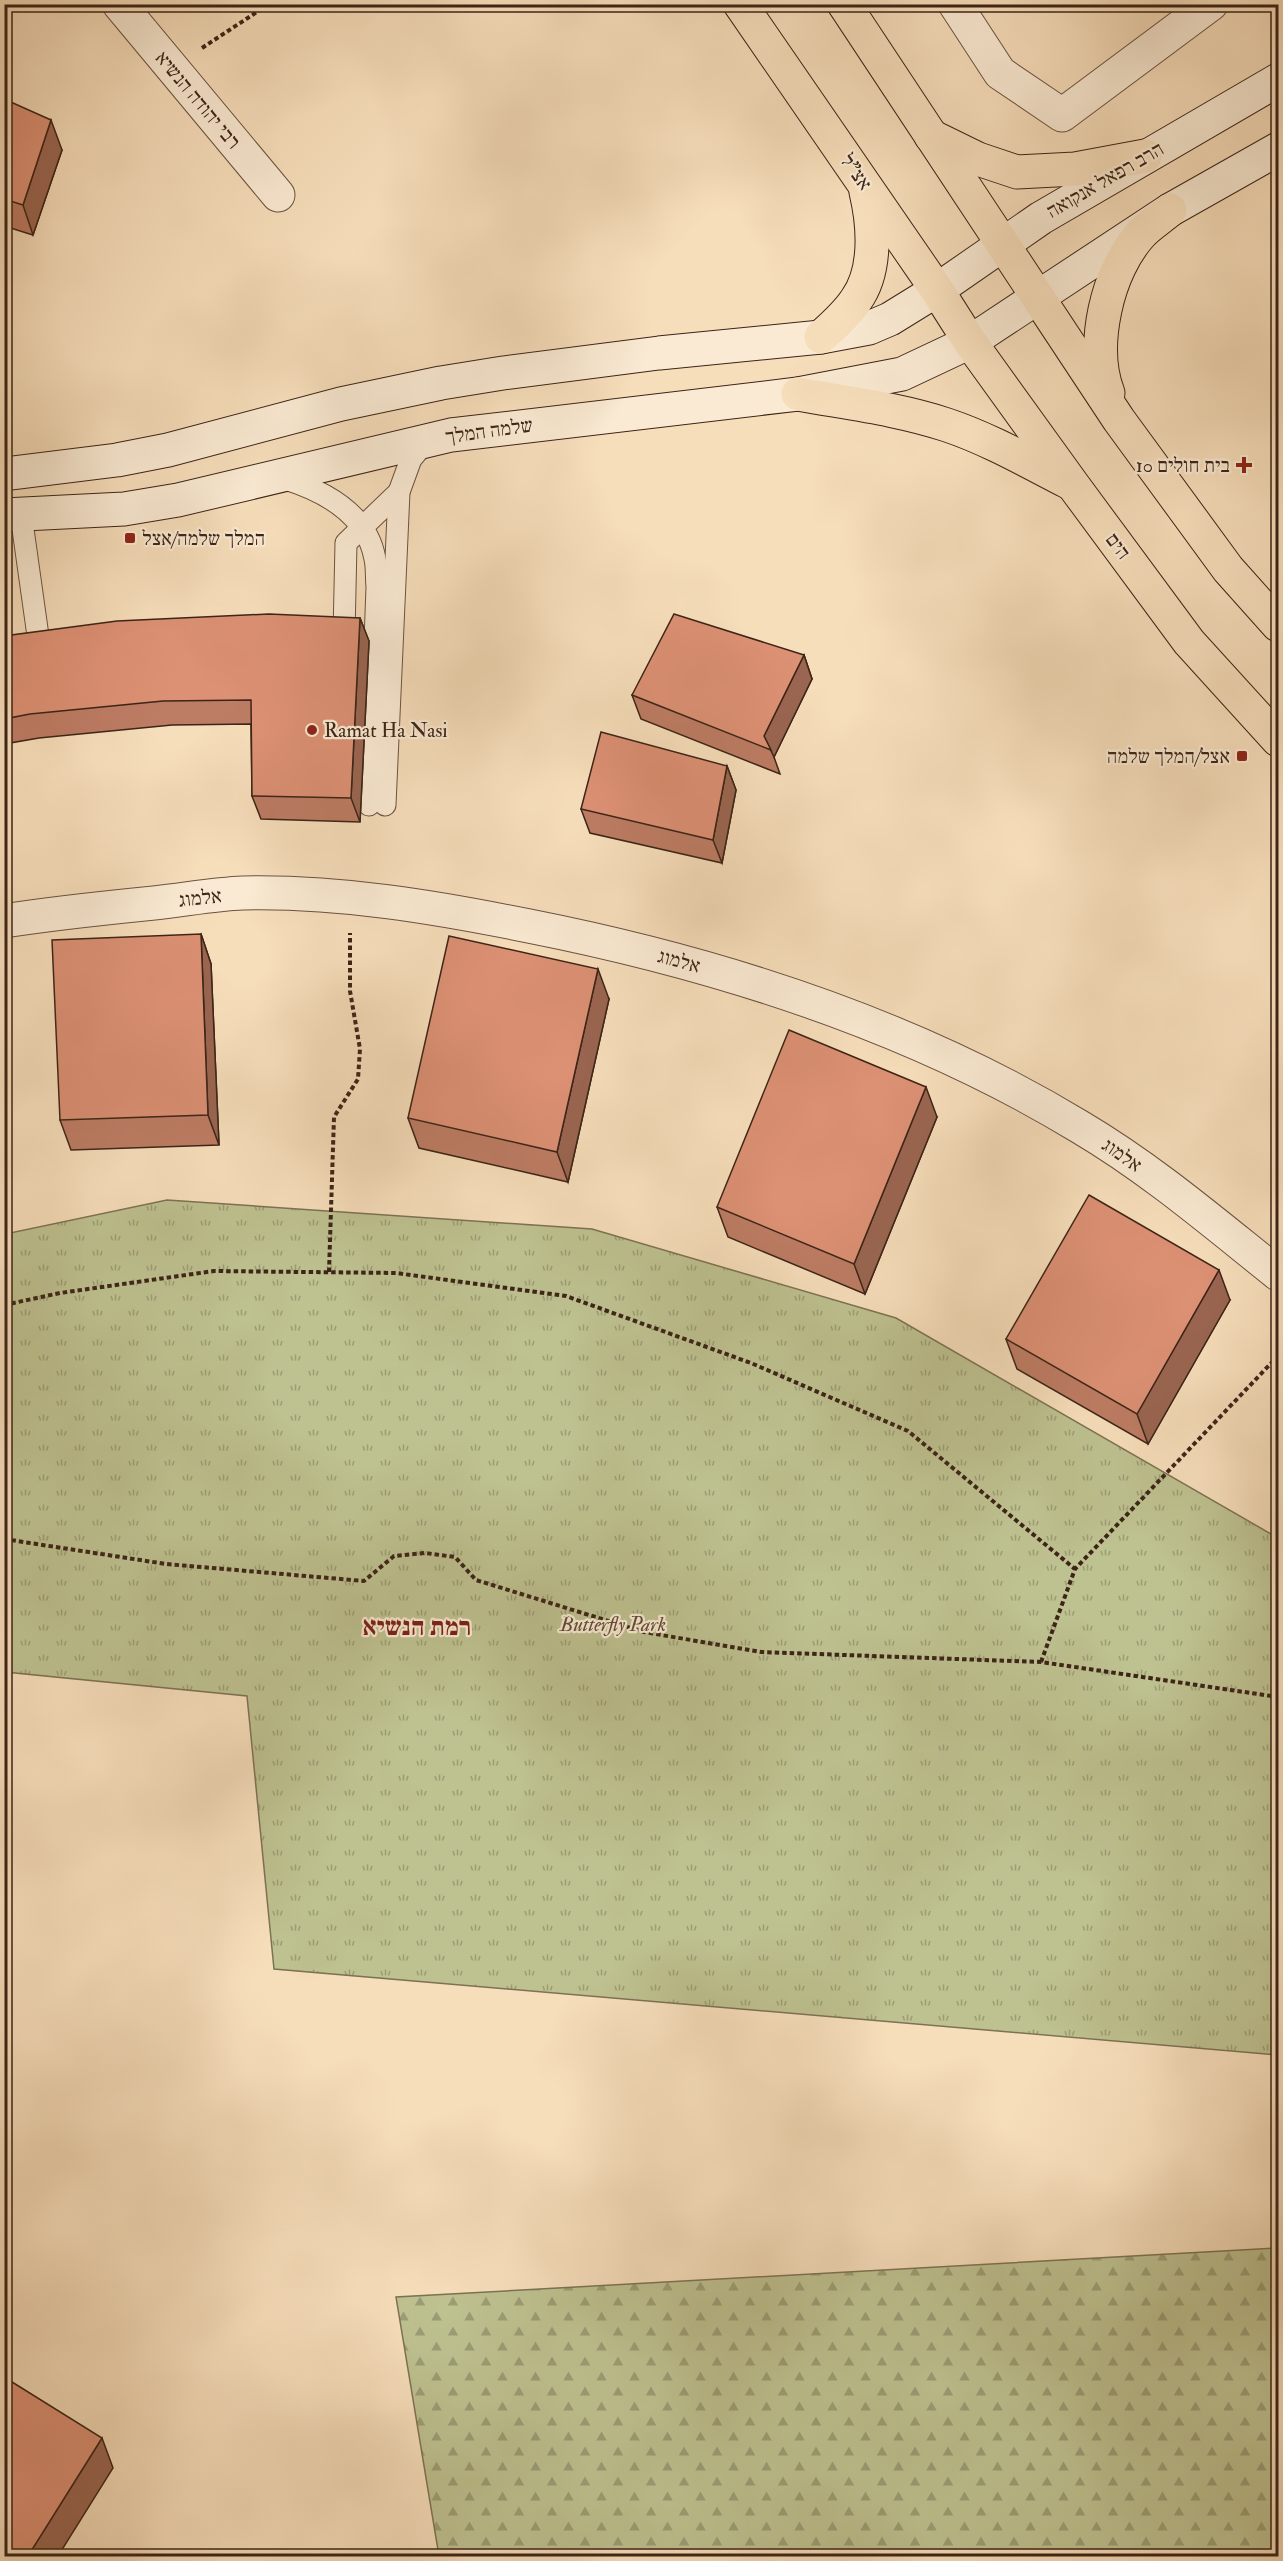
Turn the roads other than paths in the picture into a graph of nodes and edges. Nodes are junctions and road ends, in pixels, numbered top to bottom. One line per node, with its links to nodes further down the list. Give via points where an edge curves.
1 (119, 4): 11 (street, רבי יהודה הנשיא)
2 (740, 4): 10 (main road, אצ"ל)
3 (844, 4): 7 (main road)
4 (955, 4): 5 (street, via 1000,73 1062,114)
5 (1211, 4)
6 (1278, 80): 9 (street, הרב רפאל אנקואה)
7 (929, 135): 9 (main road, via 978,159 1017,172 1075,170); 13 (main road)
8 (1278, 149): 12 (street)
9 (1145, 156): 13 (street, הרב רפאל אנקואה)
10 (864, 184): 14 (main road, אצ"ל); 16 (main road, via 872,245 868,277 857,300)
11 (278, 195)
12 (1170, 210): 15 (street); 19 (main road, via 1141,234 1124,258 1106,308 1100,342 1102,377)
13 (1004, 244): 14 (street, הרב רפאל אנקואה); 15 (main road)
14 (938, 290): 16 (street, via 869,328); 17 (main road, אצ"ל)
15 (1038, 296): 17 (street); 19 (main road)
16 (821, 337): 21 (street, via 659,353 441,383 341,404 168,450)
17 (970, 342): 18 (street, שלמה המלך, via 902,374); 23 (main road, הים)
18 (798, 394): 20 (street, שלמה המלך, via 512,426); 23 (main road, via 948,425)
19 (1119, 420): 27 (main road, via 1228,569)
20 (427, 440): 22 (street, שלמה המלך); 24 (lane, via 411,459)
21 (4, 474)
22 (278, 477): 25 (street, שלמה המלך, via 124,509); 26 (lane, via 329,498)
23 (1073, 485): 30 (main road, הים, via 1190,642)
24 (399, 492): 26 (lane); 26 (lane, via 377,805 377,587 375,559)
25 (13, 515): 29 (lane)
26 (362, 527): 28 (lane, via 346,543)
27 (1278, 625)
28 (344, 635)
29 (39, 643)
30 (1278, 740)
31 (4, 921): 32 (street, אלמוג, via 242,893 351,897 451,910 585,937 725,973 949,1056 1081,1127 1174,1191)
32 (1278, 1274)

